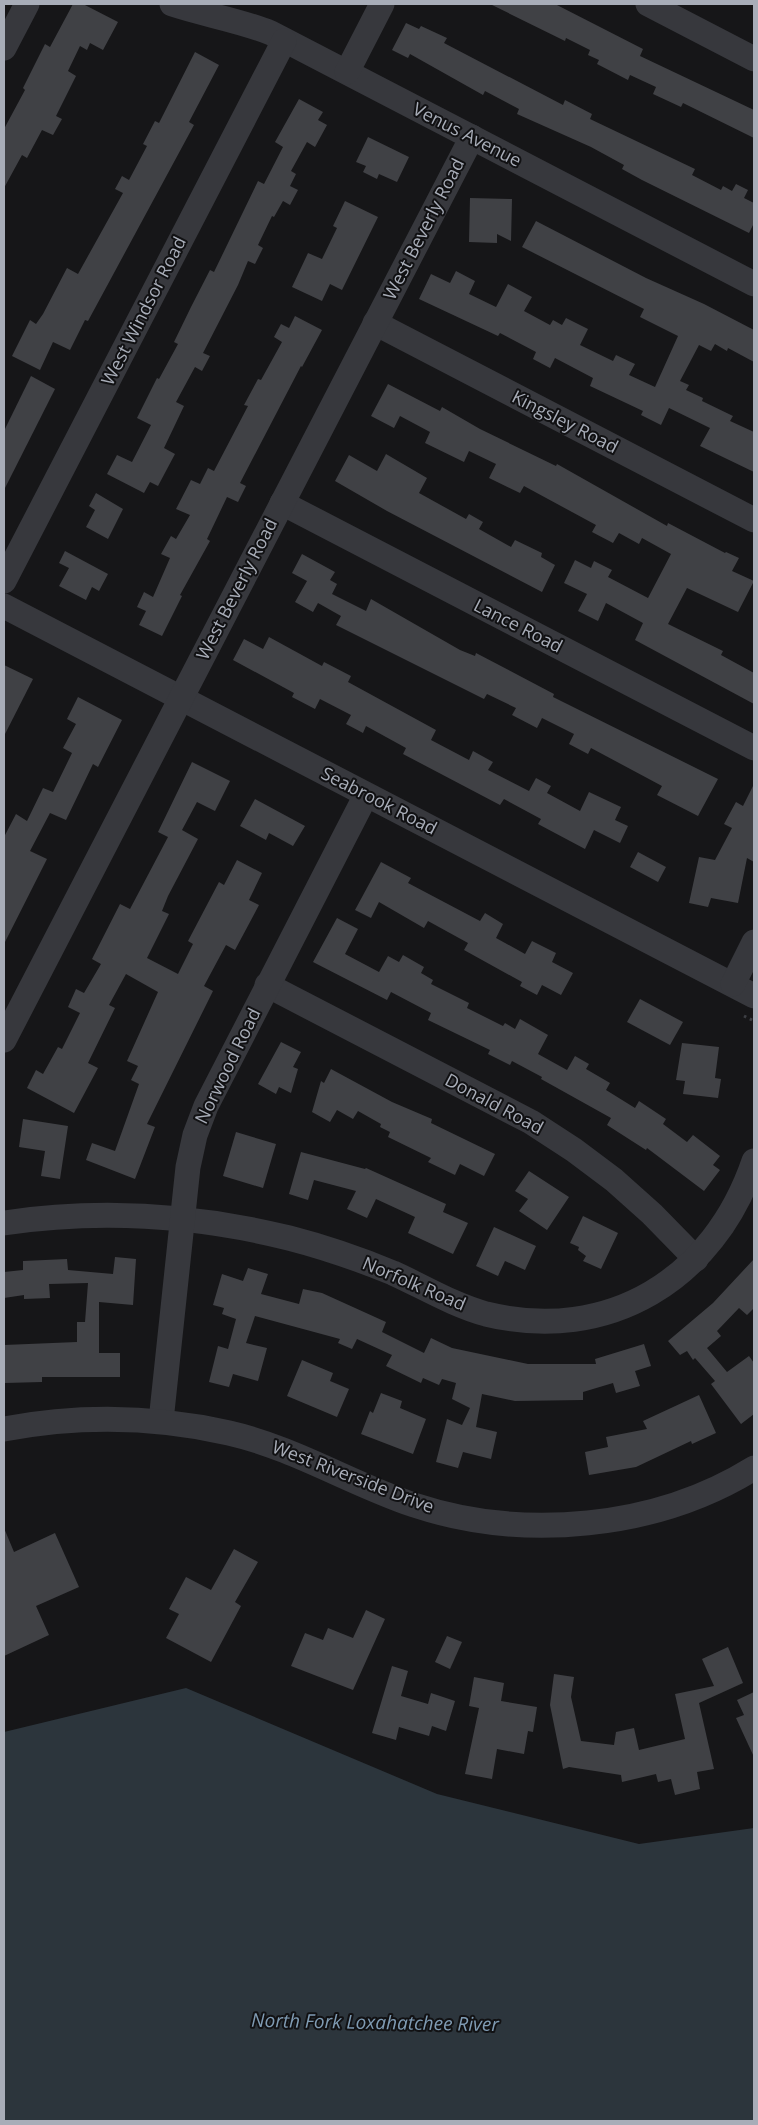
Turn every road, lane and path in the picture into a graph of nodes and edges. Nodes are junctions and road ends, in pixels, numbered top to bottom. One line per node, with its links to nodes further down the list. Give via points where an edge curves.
1 (27, 4): 6 (street)
2 (172, 4): 5 (street, Venus Avenue, via 246,23)
3 (382, 4): 8 (street)
4 (648, 4): 7 (street)
5 (284, 41): 8 (street, Venus Avenue); 14 (street, West Windsor Road)
6 (4, 48)
7 (754, 59)
8 (347, 72): 9 (street, Venus Avenue)
9 (472, 137): 10 (street, Venus Avenue); 11 (street, West Beverly Road)
10 (754, 284)
11 (375, 323): 12 (street, West Beverly Road); 13 (street, Kingsley Road)
12 (282, 503): 16 (street, West Beverly Road); 17 (street, Lance Road)
13 (754, 520)
14 (4, 581)
15 (4, 606): 16 (street, Seabrook Road)
16 (181, 698): 18 (street, Seabrook Road); 22 (street, West Beverly Road)
17 (754, 748)
18 (366, 794): 20 (street, Norwood Road); 21 (street, Seabrook Road)
19 (754, 942): 21 (street)
20 (267, 985): 24 (street, Norwood Road, via 206,1106 195,1135); 26 (street, Donald Road, via 531,1122 614,1180)
21 (744, 990)
22 (4, 1040)
23 (754, 1161): 26 (street, Norfolk Road, via 730,1216)
24 (182, 1219): 25 (street, Norfolk Road, via 128,1215 73,1216); 26 (street, Norfolk Road, via 290,1238 393,1273 456,1303 513,1319 573,1319 602,1313 654,1292); 27 (street, Norwood Road)
25 (4, 1223)
26 (696, 1259)
27 (161, 1422): 28 (street, West Riverside Drive, via 80,1419); 29 (street, West Riverside Drive, via 263,1442 416,1505 461,1517 507,1523 554,1525 615,1519 691,1498)
28 (4, 1429)
29 (754, 1468)

